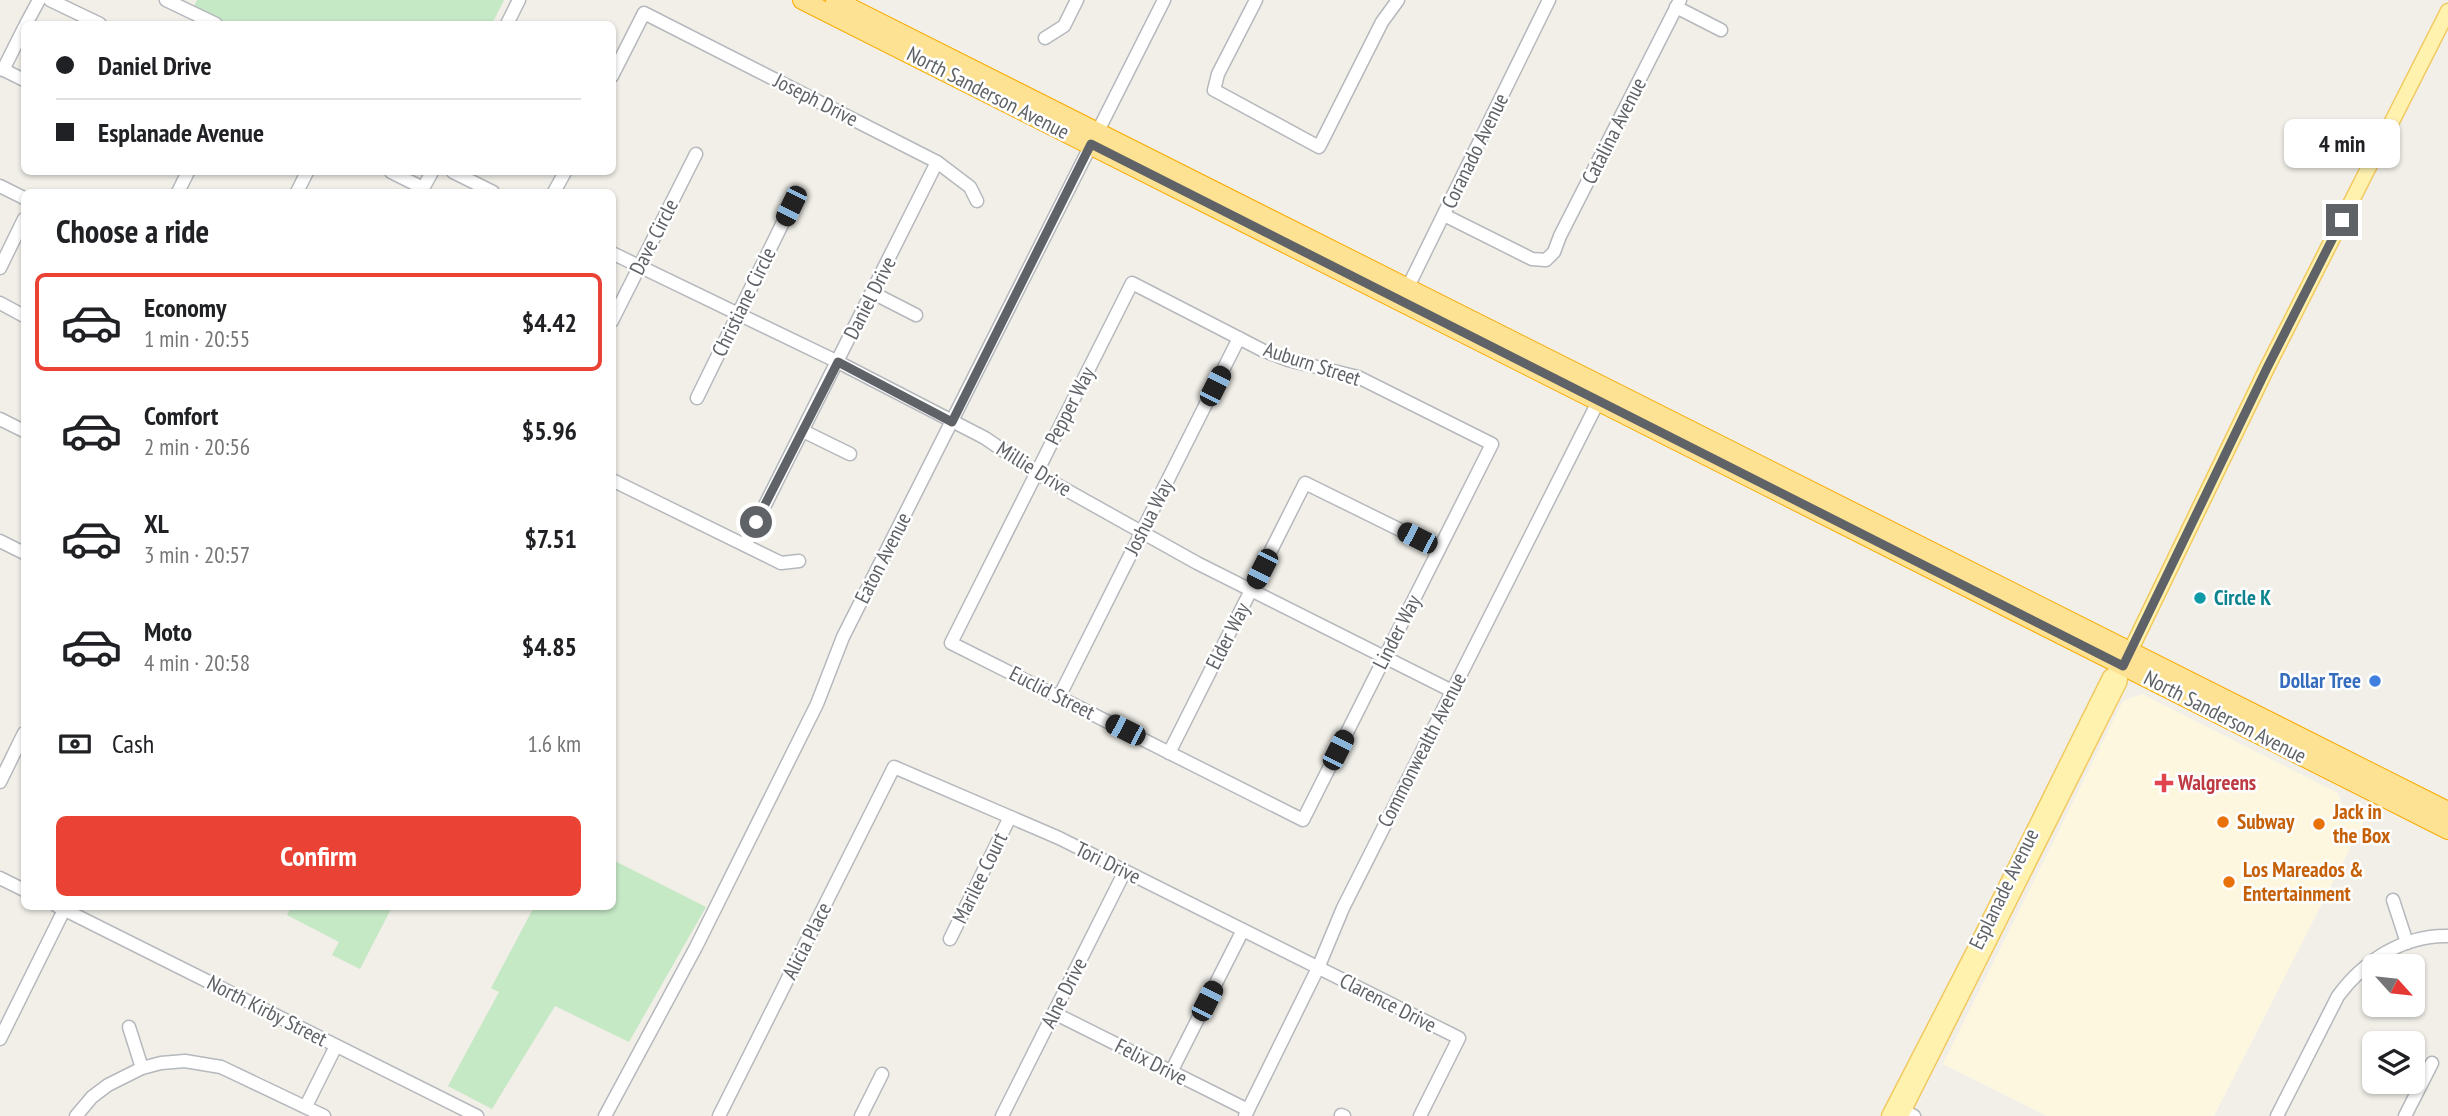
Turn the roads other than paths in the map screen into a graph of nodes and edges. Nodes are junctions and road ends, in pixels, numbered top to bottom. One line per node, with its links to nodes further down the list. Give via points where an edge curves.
1 (39, 0): 14 (street)
2 (50, 0): 15 (street)
3 (166, 0): 16 (street)
4 (519, 0): 17 (street)
5 (802, 0): 24 (highway, North Sanderson Avenue)
6 (835, 0): 24 (highway, North Sanderson Avenue)
7 (1077, 0): 20 (street, via 1065,26)
8 (1164, 0): 24 (street, Eaton Avenue)
9 (1256, 0): 10 (street, via 1214,90 1319,147 1382,22)
10 (1398, 0)
11 (1549, 0): 35 (street, Coranado Avenue)
12 (1678, 3): 18 (street); 35 (street, Catalina Avenue, via 1555,252 1546,260 1532,259)
13 (2448, 11): 69 (main road, Esplanade Avenue, via 2267,368)
14 (28, 21)
15 (94, 21)
16 (210, 21)
17 (508, 21)
18 (1721, 30)
19 (21, 33): 22 (street)
20 (1045, 38)
21 (616, 68): 26 (street, Joseph Drive, via 645,13)
22 (1, 69): 23 (street)
23 (21, 79)
24 (1094, 138): 42 (highway, North Sanderson Avenue); 53 (street, Eaton Avenue)
25 (696, 153): 38 (street, Dave Circle)
26 (937, 162): 33 (street, Joseph Drive, via 971,187); 41 (street, Daniel Drive)
27 (396, 175): 30 (street)
28 (459, 175): 31 (street)
29 (0, 186): 32 (street)
30 (420, 189)
31 (488, 189)
32 (21, 196)
33 (977, 201)
34 (791, 206): 46 (street, Christiane Circle)
35 (1444, 215): 42 (street, Coranado Avenue)
36 (21, 225): 39 (street)
37 (616, 255): 38 (street, Millie Drive)
38 (639, 266): 44 (street, Dave Circle); 46 (street, Millie Drive)
39 (0, 268)
40 (1132, 283): 48 (street, Auburn Street); 58 (street, Pepper Way)
41 (873, 293): 47 (street); 49 (street, Daniel Drive)
42 (1404, 295): 50 (highway, North Sanderson Avenue)
43 (0, 303): 45 (street)
44 (616, 313)
45 (21, 314)
46 (738, 314): 49 (street, Millie Drive); 51 (street, Christiane Circle)
47 (916, 315)
48 (1239, 338): 56 (street, Auburn Street, via 1288,360 1371,383); 60 (street, Joshua Way)
49 (838, 362): 53 (street, Millie Drive); 55 (street, Daniel Drive)
50 (1602, 394): 69 (highway, North Sanderson Avenue); 70 (street, Commonwealth Avenue)
51 (697, 398)
52 (0, 419): 54 (street)
53 (952, 422): 58 (street, Millie Drive); 106 (street, Eaton Avenue, via 844,637 817,704)
54 (21, 430)
55 (803, 431): 57 (street); 62 (street, Daniel Drive)
56 (1492, 444): 63 (street, Linder Way)
57 (850, 454)
58 (1036, 473): 60 (street, Millie Drive); 67 (street, Pepper Way)
59 (616, 482): 62 (street)
60 (1142, 531): 66 (street, Millie Drive); 71 (street, Joshua Way)
61 (0, 541): 64 (street)
62 (745, 545): 65 (street, via 781,563)
63 (1439, 549): 66 (street, Elder Way, via 1305,483); 68 (street, Linder Way)
64 (21, 552)
65 (799, 561)
66 (1251, 590): 68 (street, Millie Drive); 73 (street, Elder Way)
67 (951, 643): 71 (street, Euclid Street)
68 (1384, 658): 70 (street, Millie Drive); 78 (street, Linder Way)
69 (2127, 659): 76 (highway, North Sanderson Avenue); 79 (highway, North Sanderson Avenue); 101 (main road, Esplanade Avenue, via 2064,797); 111 (main road, Esplanade Avenue, via 2110,677)
70 (1452, 691): 90 (street, Commonwealth Avenue, via 1343,908)
71 (1059, 697): 73 (street, Euclid Street)
72 (21, 739): 75 (street)
73 (1169, 752): 78 (street, Euclid Street)
74 (894, 767): 77 (street, Tori Drive); 107 (street, Alicia Place)
75 (0, 782)
76 (2448, 811)
77 (1010, 817): 80 (street, Tori Drive); 88 (street, Marilee Court)
78 (1303, 820)
79 (2448, 830)
80 (1125, 871): 86 (street, Tori Drive); 91 (street, Alne Drive)
81 (0, 878): 82 (street)
82 (21, 888)
83 (2393, 900): 89 (street)
84 (61, 910): 93 (street)
85 (66, 910): 94 (street, North Kirby Street)
86 (1243, 930): 90 (street, Tori Drive); 97 (street)
87 (2448, 936): 89 (street)
88 (950, 939)
89 (2407, 943): 112 (street, via 2375,959 2338,996)
90 (1318, 968): 100 (street, Commonwealth Avenue); 110 (street, Clarence Drive, via 1459,1038)
91 (1054, 1013): 97 (street, Felix Drive); 109 (street, Alne Drive)
92 (129, 1027): 96 (street)
93 (0, 1039)
94 (337, 1046): 99 (street); 105 (street, North Kirby Street)
95 (2432, 1063): 102 (street)
96 (142, 1068): 99 (street, via 185,1061 221,1067); 103 (street, via 108,1085)
97 (1171, 1072): 100 (street, Felix Drive)
98 (882, 1074): 108 (street)
99 (306, 1106): 104 (street)
100 (1246, 1113)
101 (1906, 1114)
102 (2407, 1115)
103 (76, 1116)
104 (324, 1116)
105 (477, 1116)
106 (605, 1116)
107 (719, 1116)
108 (861, 1116)
109 (1002, 1116)
110 (1420, 1116)
111 (1889, 1116)
112 (2277, 1116)

